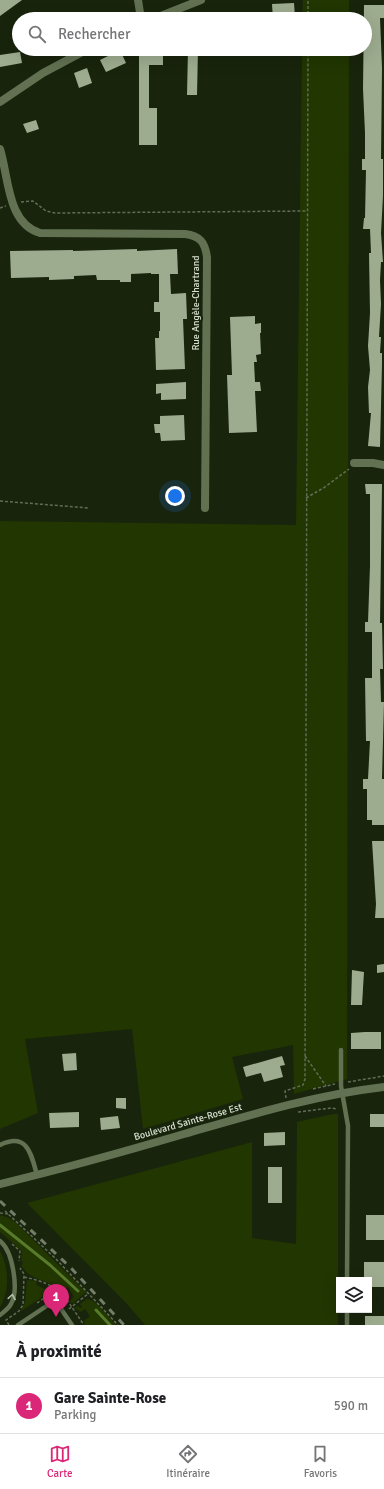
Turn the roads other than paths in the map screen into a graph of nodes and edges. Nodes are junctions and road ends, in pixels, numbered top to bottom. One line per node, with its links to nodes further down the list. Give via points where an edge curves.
1 (138, 0): 3 (street)
2 (201, 0): 4 (street)
3 (140, 12)
4 (171, 12)
5 (75, 56): 6 (street, via 39,75)
6 (0, 102)
7 (0, 149): 10 (street, Rue Angèle-Chartrand, via 13,204 22,223 31,230 40,233 185,234 196,236 206,248)
8 (354, 463): 9 (street, via 373,462)
9 (384, 465)
10 (205, 508)
11 (340, 1050): 13 (lane)
12 (384, 1087): 13 (street, Boulevard Sainte-Rose Est)
13 (342, 1093): 15 (street, Boulevard Sainte-Rose Est, via 287,1104); 18 (lane, via 348,1126)
14 (0, 1145): 15 (lane, via 12,1139 22,1142 28,1150)
15 (37, 1175): 16 (street, Boulevard Sainte-Rose Est)
16 (0, 1184)
17 (0, 1241): 20 (lane, one-way to 17, via 10,1306 13,1293 10,1257 7,1247)
18 (347, 1277)
19 (347, 1313): 23 (lane)
20 (0, 1315)
21 (18, 1325): 22 (lane, via 51,1303 59,1306)
22 (72, 1325)
23 (347, 1325)

